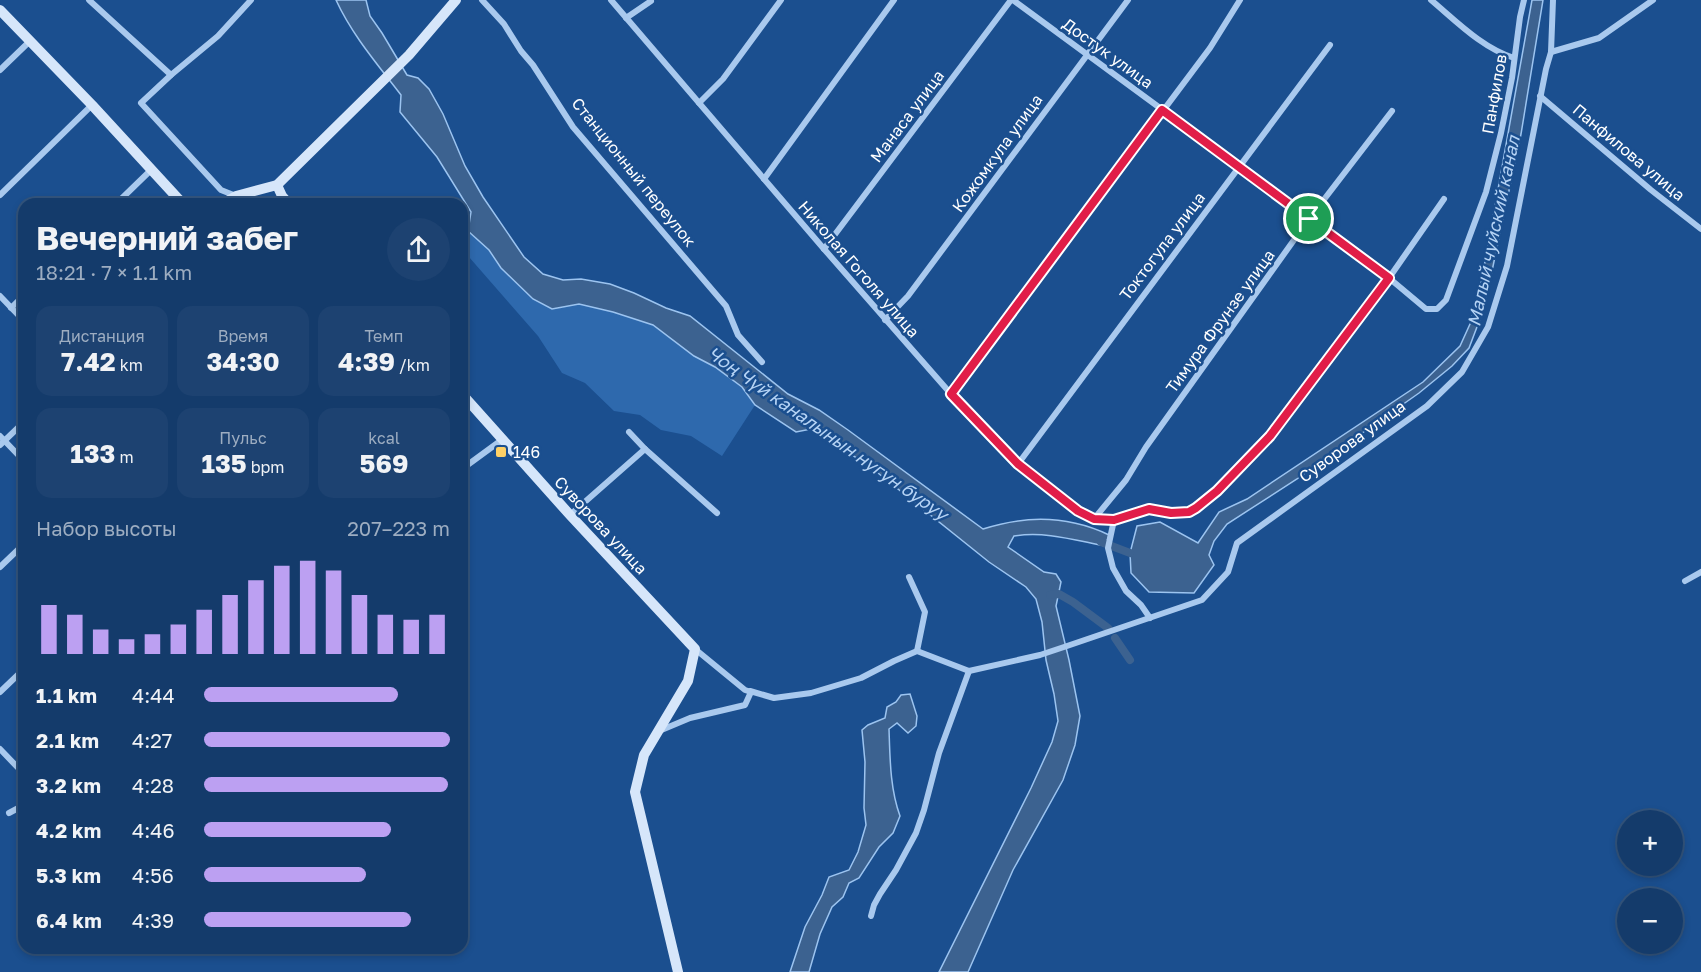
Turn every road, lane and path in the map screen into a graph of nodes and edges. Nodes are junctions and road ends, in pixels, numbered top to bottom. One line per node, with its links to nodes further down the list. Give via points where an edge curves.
1 (89, 0): 24 (street)
2 (251, 0): 24 (street, via 218,36)
3 (456, 0): 33 (street, via 409,55)
4 (482, 0): 50 (street, Станционный переулок, via 533,64 573,127 726,306 738,335)
5 (611, 0): 17 (street, Николая Гоголя улица)
6 (651, 0): 17 (street)
7 (781, 0): 26 (street, via 723,80)
8 (894, 0): 32 (street)
9 (1012, 0): 21 (street, Достук улица); 43 (street, Манаса улица)
10 (1128, 0): 21 (street, Кожомкула улица)
11 (1240, 0): 28 (street, via 1210,48)
12 (1431, 0): 22 (street, via 1475,37)
13 (1524, 0): 22 (street, Панфилов)
14 (1553, 0): 20 (street, Суворова улица)
15 (1653, 0): 20 (street, via 1599,38)
16 (0, 10): 18 (street)
17 (626, 18): 26 (street, Николая Гоголя улица)
18 (30, 41): 23 (street); 27 (street)
19 (1330, 45): 30 (street, Токтогула улица)
20 (1551, 52): 25 (street, Суворова улица)
21 (1088, 54): 28 (street, Достук улица); 49 (street, Кожомкула улица, via 908,296)
22 (1514, 58): 44 (street, Панфилов, via 1486,192 1446,300 1437,309 1426,309)
23 (0, 70)
24 (171, 75): 35 (street, via 141,103 221,190)
25 (1540, 96): 42 (street, Панфилова улица); 70 (street, Суворова улица, via 1508,266 1488,327 1462,372 1427,406 1237,543 1228,572 1202,600)
26 (699, 103): 32 (street, Николая Гоголя улица)
27 (92, 105): 31 (street); 34 (street)
28 (1162, 110): 30 (street, Достук улица); 51 (street)
29 (1392, 111): 41 (street, Тимура Фрунзе улица)
30 (1239, 166): 41 (street, Достук улица); 60 (street, Токтогула улица)
31 (151, 170): 36 (street); 37 (street)
32 (764, 179): 43 (street, Николая Гоголя улица)
33 (277, 185): 35 (street); 39 (street)
34 (0, 195)
35 (236, 196): 38 (street)
36 (122, 198)
37 (177, 198)
38 (232, 198)
39 (284, 198)
40 (1444, 199): 44 (street)
41 (1309, 219): 44 (street, Достук улица); 63 (street, Тимура Фрунзе улица, via 1126,480)
42 (1701, 229)
43 (824, 249): 49 (street, Николая Гоголя улица)
44 (1389, 278): 64 (street, via 1270,436 1206,502 1189,512 1149,509)
45 (0, 296): 47 (street)
46 (18, 301): 47 (street)
47 (11, 308): 48 (street)
48 (18, 315)
49 (885, 320): 51 (street, Николая Гоголя улица)
50 (762, 362)
51 (951, 394): 60 (street, Николая Гоголя улица)
52 (468, 401): 55 (street, Суворова улица)
53 (18, 427): 56 (street)
54 (629, 432): 57 (street)
55 (503, 439): 59 (street); 62 (street, Суворова улица)
56 (1, 440): 58 (street)
57 (645, 449): 61 (street); 62 (street)
58 (18, 456)
59 (468, 464)
60 (1018, 464): 63 (street, Николая Гоголя улица)
61 (717, 513)
62 (570, 515): 71 (street, Суворова улица)
63 (1094, 519): 64 (street, Николая Гоголя улица)
64 (1114, 520): 70 (street, via 1108,548 1113,568 1126,591)
65 (18, 550): 66 (street)
66 (0, 567)
67 (1701, 572): 69 (street)
68 (909, 577): 72 (street, via 925,612)
69 (1685, 580)
70 (1150, 618): 73 (street, Суворова улица, via 1040,655)
71 (695, 649): 76 (street, Суворова улица); 77 (street, via 688,681)
72 (917, 651): 73 (street); 76 (street, Суворова улица, via 861,678 811,693 774,698)
73 (969, 671): 82 (street, via 939,753 916,833 874,904)
74 (18, 675): 75 (street)
75 (0, 692)
76 (751, 692): 77 (street, via 745,705 690,718)
77 (658, 731): 83 (street, via 644,756 635,792)
78 (0, 749): 79 (street)
79 (18, 768)
80 (18, 808): 81 (street)
81 (9, 813)
82 (871, 916)
83 (678, 972)

